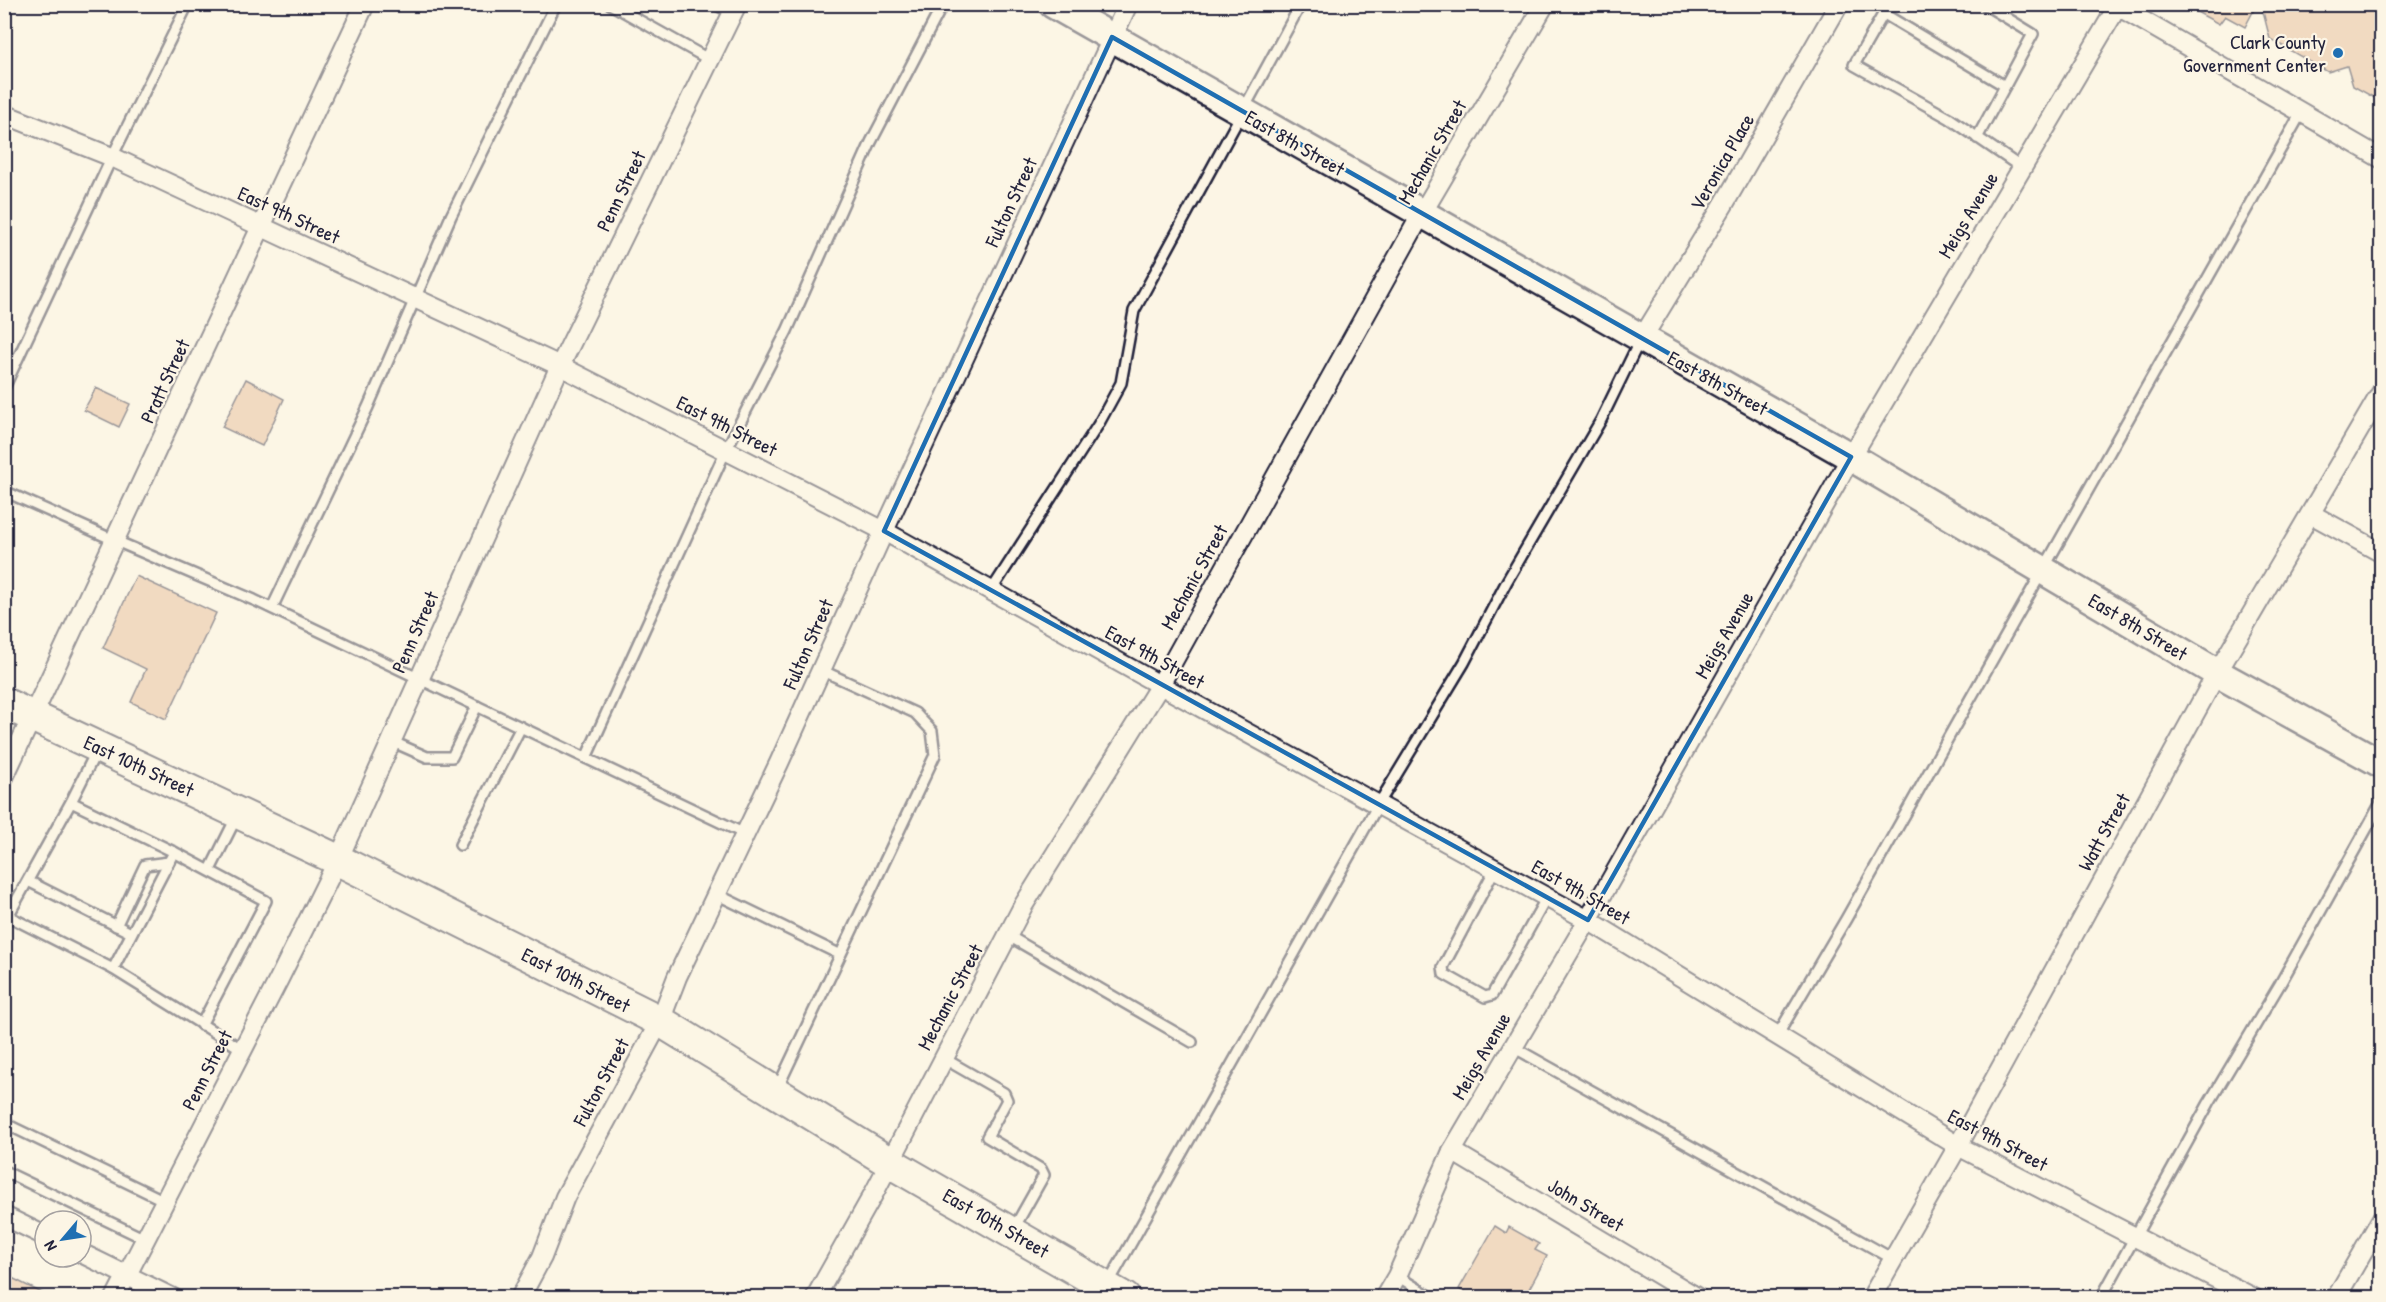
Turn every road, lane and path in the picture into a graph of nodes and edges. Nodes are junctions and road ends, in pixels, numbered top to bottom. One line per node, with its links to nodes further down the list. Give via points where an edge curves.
1 (188, 4): 24 (lane)
2 (366, 4): 28 (street, Pratt Street)
3 (556, 4): 29 (lane, via 451,216)
4 (610, 4): 18 (lane)
5 (714, 4): 15 (lane)
6 (943, 4): 34 (lane, via 871,142 787,331)
7 (1053, 4): 17 (main road, East 8th Street)
8 (1128, 4): 17 (street, Fulton Street)
9 (1302, 4): 20 (lane)
10 (1545, 4): 27 (street, Mechanic Street)
11 (1839, 4): 30 (street, Veronica Place)
12 (1889, 4): 16 (lane)
13 (1984, 4): 19 (lane, via 2033,34)
14 (2117, 5): 21 (street); 26 (street, Meigs Avenue)
15 (735, 9): 18 (street, Penn Street)
16 (1884, 14): 19 (lane); 23 (lane, via 1854,65)
17 (1112, 37): 20 (main road, East 8th Street); 38 (street, Fulton Street)
18 (710, 60): 31 (street, Penn Street)
19 (2005, 86): 23 (lane)
20 (1241, 112): 27 (main road, East 8th Street); 42 (lane, via 1134,311 1121,383)
21 (2301, 113): 25 (street); 41 (lane)
22 (4, 114): 24 (street, East 9th Street)
23 (1977, 138): 26 (lane)
24 (112, 157): 28 (street, East 9th Street); 32 (lane)
25 (2382, 159)
26 (2022, 168): 35 (street, Meigs Avenue)
27 (1421, 215): 30 (main road, East 8th Street); 47 (street, Mechanic Street)
28 (261, 227): 29 (street, East 9th Street); 39 (street, Pratt Street)
29 (416, 299): 31 (street, East 9th Street); 43 (lane)
30 (1641, 340): 35 (main road, East 8th Street); 59 (lane, via 1601,420 1464,663)
31 (560, 366): 34 (street, East 9th Street); 46 (street, Penn Street)
32 (4, 388)
33 (2382, 391): 37 (street, Watt Street)
34 (726, 450): 38 (street, East 9th Street); 54 (lane)
35 (1851, 457): 41 (main road, East 8th Street); 72 (street, Meigs Avenue)
36 (4, 491): 39 (lane)
37 (2311, 514): 40 (street); 45 (street, Watt Street)
38 (884, 531): 42 (street, East 9th Street); 44 (street, Fulton Street)
39 (116, 541): 43 (lane); 50 (street, Pratt Street)
40 (2382, 553)
41 (2043, 571): 45 (main road, East 8th Street); 80 (lane)
42 (991, 591): 47 (street, East 9th Street)
43 (272, 608): 46 (lane)
44 (821, 670): 61 (street, Fulton Street); 76 (lane, via 915,713 932,731 935,755)
45 (2217, 673): 55 (main road, East 8th Street); 87 (street, Watt Street)
46 (420, 678): 49 (lane); 52 (street, Penn Street)
47 (1160, 685): 59 (street, East 9th Street); 75 (street, Mechanic Street)
48 (4, 703): 50 (main road, East 10th Street)
49 (477, 706): 51 (lane); 52 (lane, via 452,757 427,758)
50 (33, 717): 53 (main road, East 10th Street); 56 (street, Pratt Street)
51 (521, 727): 54 (lane); 62 (lane)
52 (391, 741): 64 (street, Penn Street)
53 (98, 747): 58 (lane); 60 (main road, East 10th Street)
54 (586, 758): 61 (lane)
55 (2382, 764)
56 (4, 777)
57 (2382, 801): 96 (lane)
58 (71, 802): 63 (lane); 68 (lane)
59 (1378, 805): 66 (street, East 9th Street); 102 (lane)
60 (238, 813): 64 (main road, East 10th Street); 67 (lane)
61 (745, 834): 69 (street, Fulton Street)
62 (460, 845)
63 (174, 852): 65 (lane); 67 (lane)
64 (338, 860): 78 (main road, East 10th Street); 83 (street, Penn Street)
65 (169, 862): 73 (lane, via 145,865); 74 (lane)
66 (1495, 869): 70 (street, East 9th Street); 70 (lane, via 1443,967 1444,974 1485,998 1492,995)
67 (210, 870): 79 (lane, via 266,901)
68 (28, 882): 71 (lane); 73 (lane)
69 (716, 894): 76 (lane); 78 (street, Fulton Street, via 676,977)
70 (1547, 897): 72 (street, East 9th Street)
71 (6, 915): 77 (lane)
72 (1588, 920): 80 (street, East 9th Street); 82 (street, Meigs Avenue)
73 (116, 926): 74 (lane)
74 (131, 933): 77 (lane)
75 (1007, 935): 81 (lane); 84 (street, Mechanic Street)
76 (839, 954): 85 (lane)
77 (113, 969): 79 (lane)
78 (660, 1021): 85 (main road, East 10th Street); 106 (street, Fulton Street, via 565,1197 542,1257)
79 (201, 1025): 83 (lane)
80 (1777, 1036): 87 (street, East 9th Street)
81 (1192, 1042)
82 (1513, 1047): 88 (street, Meigs Avenue); 99 (lane)
83 (243, 1050): 91 (street, Penn Street)
84 (943, 1058): 89 (street, Mechanic Street); 95 (lane, via 1004,1093 1007,1100 987,1137 1044,1174)
85 (775, 1094): 89 (main road, East 10th Street)
86 (4, 1123): 91 (lane)
87 (1958, 1146): 96 (street, East 9th Street); 99 (street, Watt Street)
88 (1452, 1151): 101 (street, Meigs Avenue); 109 (street, John Street)
89 (889, 1162): 95 (main road, East 10th Street); 107 (street, Mechanic Street)
90 (4, 1171): 97 (lane)
91 (165, 1201): 97 (street, Penn Street)
92 (4, 1216): 94 (street)
93 (2382, 1218): 113 (street)
94 (33, 1230)
95 (1012, 1232): 102 (main road, East 10th Street)
96 (2136, 1237): 111 (lane); 112 (street, East 9th Street)
97 (145, 1239): 100 (street, Penn Street)
98 (93, 1259): 100 (street)
99 (1893, 1260): 110 (street, Watt Street)
100 (126, 1274): 104 (street, Penn Street); 105 (street)
101 (1397, 1276): 103 (lane); 108 (street, Meigs Avenue)
102 (1116, 1292)
103 (1431, 1297)
104 (115, 1298)
105 (174, 1298)
106 (520, 1298)
107 (815, 1298)
108 (1384, 1298)
109 (1698, 1298)
110 (1871, 1298)
111 (2101, 1298)
112 (2254, 1298)
113 (2336, 1298)

